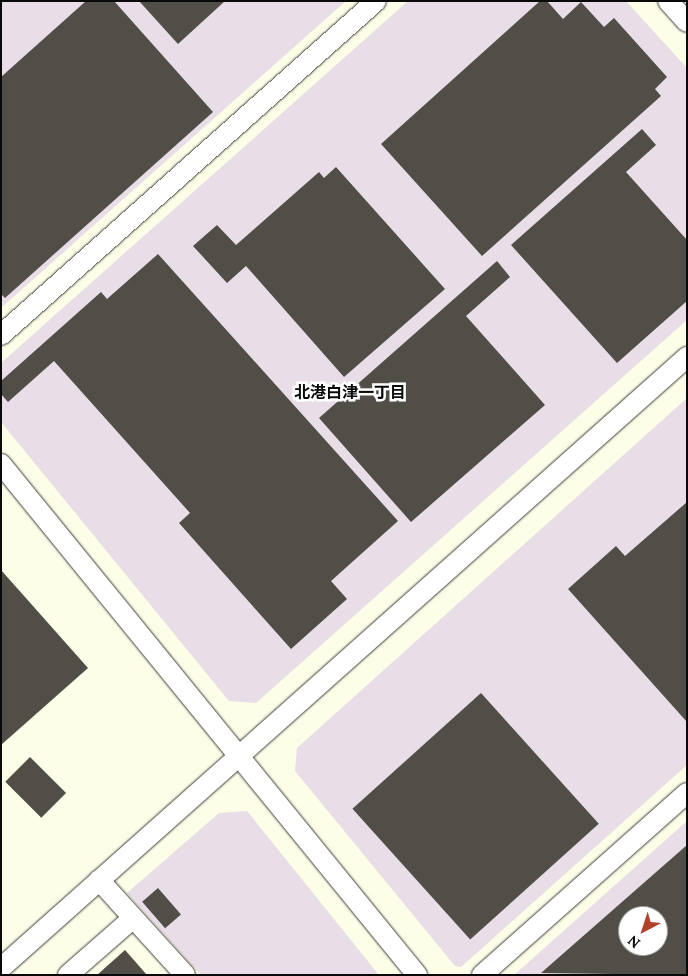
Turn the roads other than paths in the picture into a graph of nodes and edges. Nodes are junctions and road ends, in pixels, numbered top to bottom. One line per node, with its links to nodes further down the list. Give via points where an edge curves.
1 (376, 1): 4 (street)
2 (668, 1): 3 (street)
3 (687, 22)
4 (1, 335)
5 (687, 358): 7 (street)
6 (1, 464): 7 (street)
7 (238, 757): 9 (street); 14 (street)
8 (687, 793): 15 (street)
9 (99, 880): 10 (street); 11 (street)
10 (133, 918): 12 (street); 13 (street)
11 (1, 968)
12 (68, 975)
13 (185, 975)
14 (417, 975)
15 (482, 975)

